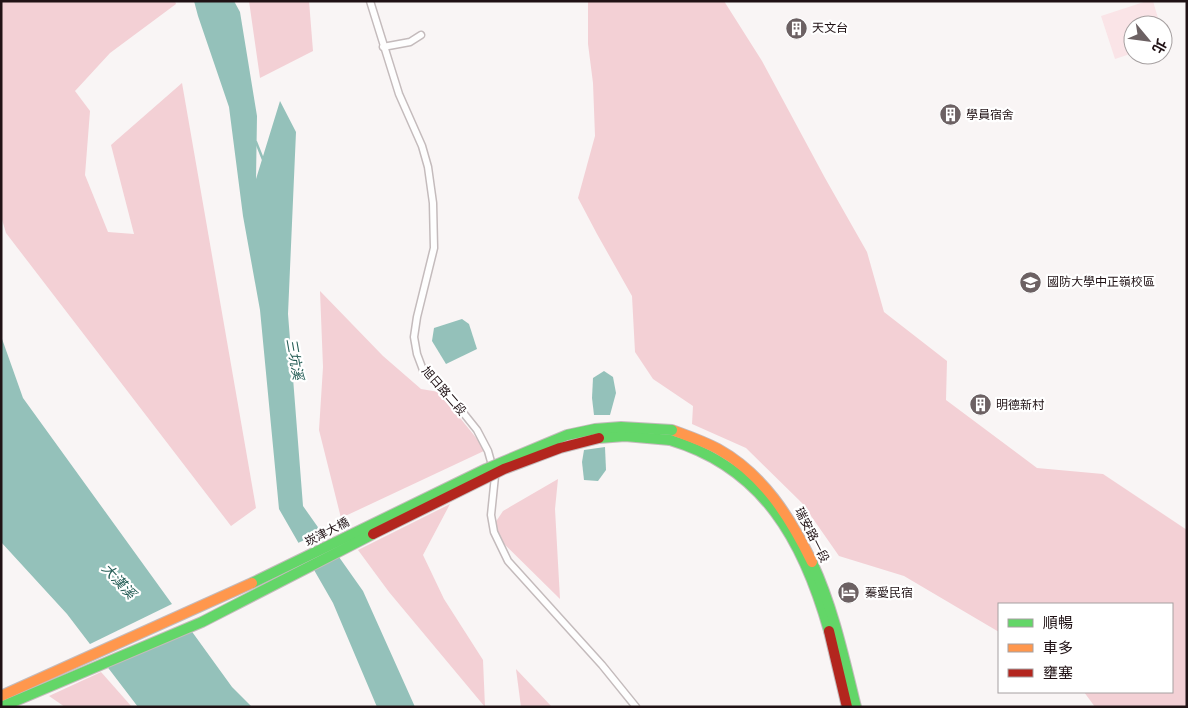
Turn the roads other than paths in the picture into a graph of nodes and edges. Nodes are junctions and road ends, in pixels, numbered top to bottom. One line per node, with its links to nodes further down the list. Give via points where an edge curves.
1 (370, 1): 3 (street, 旭日路二段)
2 (421, 35): 3 (street, via 410,42)
3 (383, 47): 7 (street, 旭日路二段, via 422,146 433,203 434,248 417,317 416,354 423,370 465,415 488,451 495,476 491,515 494,532 508,561)
4 (671, 435): 5 (main road, 崁津大橋, bridge, via 621,427 595,429 560,438 486,469 238,590); 6 (main road, 崁津大橋, bridge, via 618,436 577,442 530,459 299,571 202,622); 8 (main road, 瑞安路一段, via 731,470 772,506 789,531 803,556 818,596); 9 (main road, 瑞安路一段, via 721,451 753,476 787,512 831,609)
5 (1, 696)
6 (1, 706)
7 (636, 707)
8 (847, 707)
9 (856, 707)

